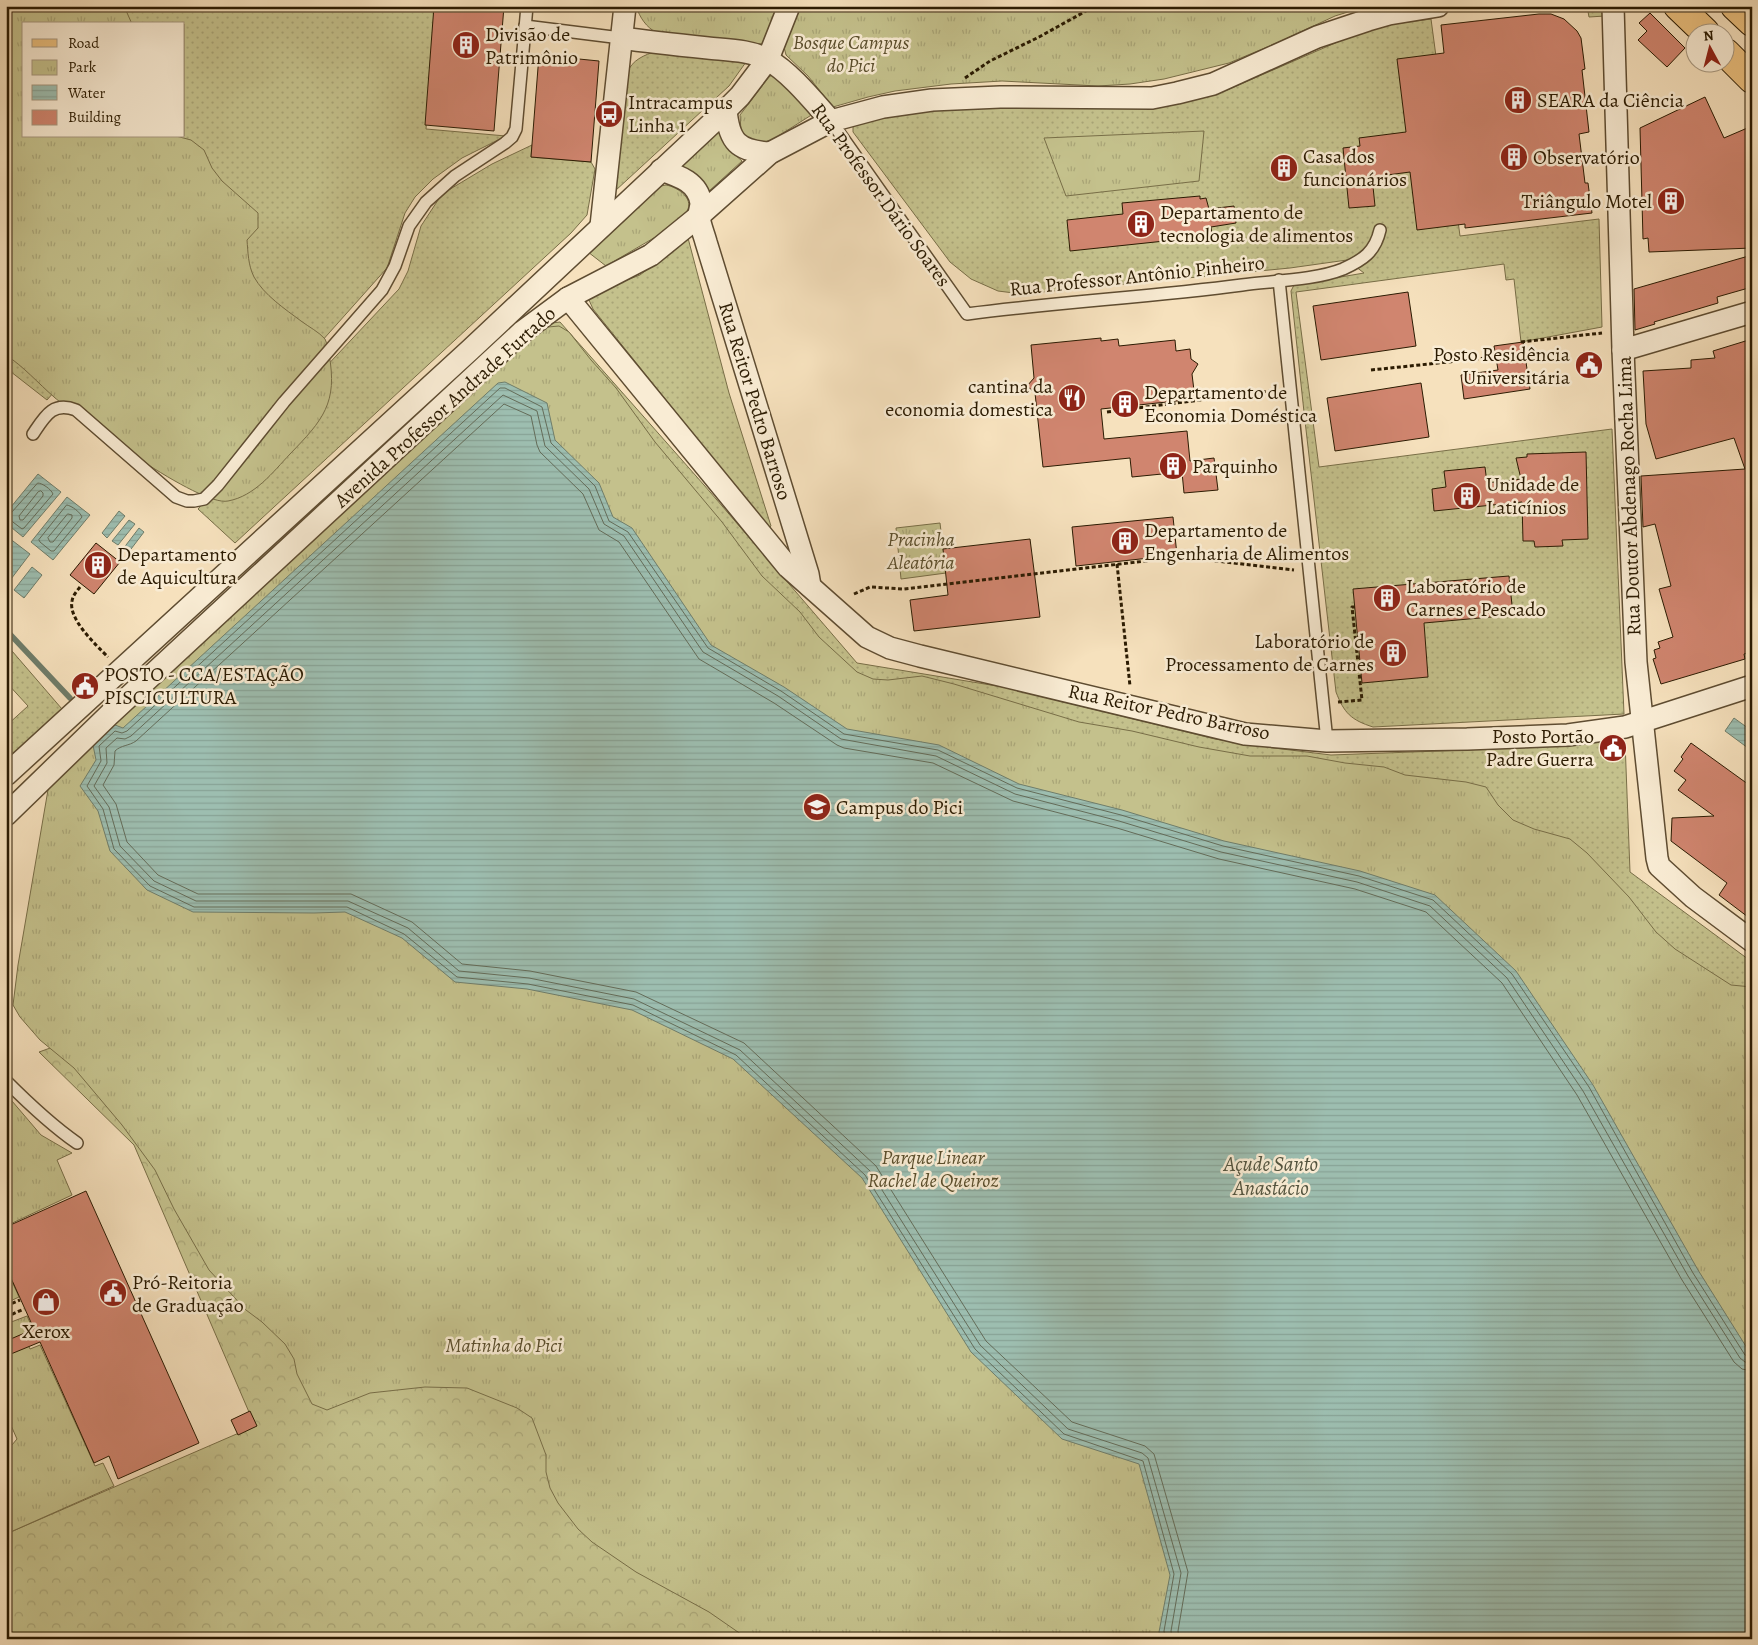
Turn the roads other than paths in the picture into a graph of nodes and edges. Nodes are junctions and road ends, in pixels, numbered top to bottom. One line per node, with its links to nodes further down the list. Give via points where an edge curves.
1 (527, 6): 10 (lane)
2 (625, 6): 11 (street)
3 (790, 6): 12 (street, Avenida Professor Andrade Furtado)
4 (1613, 6): 26 (street, Rua Doutor Abdenago Rocha Lima)
5 (1678, 6): 8 (main road)
6 (1735, 6): 9 (main road)
7 (1431, 7): 16 (street, Avenida Professor Andrade Furtado, via 1389,14 1326,34 1213,84 1152,98 932,100 883,107)
8 (1695, 22)
9 (1752, 22)
10 (525, 26): 11 (lane); 27 (lane, via 516,129 512,137 455,176 426,202 410,226 382,290 204,498 187,501 176,497 76,410 60,406 52,410)
11 (621, 38): 12 (street, via 724,50); 20 (street)
12 (768, 60): 15 (street, Avenida Professor Andrade Furtado); 16 (street, Rua Professor Dário Soares, via 807,94)
13 (1736, 63): 14 (main road)
14 (1752, 80)
15 (726, 110): 17 (street, via 730,133 745,149); 18 (street, Avenida Professor Andrade Furtado)
16 (831, 121): 17 (street, Avenida Professor Andrade Furtado); 25 (lane, Rua Professor Dário Soares)
17 (770, 153): 19 (street, Avenida Professor Andrade Furtado)
18 (661, 170): 19 (street, Rua Reitor Pedro Barroso, via 681,176 690,183 699,194); 20 (street, Avenida Professor Andrade Furtado)
19 (699, 216): 23 (street, Avenida Professor Andrade Furtado, via 651,255); 28 (street, Rua Reitor Pedro Barroso)
20 (601, 226): 32 (street, Avenida Professor Andrade Furtado)
21 (1380, 230): 22 (lane, Rua Professor Antônio Pinheiro, via 1377,243 1358,261 1330,274)
22 (1279, 280): 25 (lane, Rua Professor Antônio Pinheiro); 31 (lane)
23 (568, 298): 28 (street, Rua Reitor Pedro Barroso, via 788,567); 33 (street, Avenida Professor Andrade Furtado, via 522,332 84,738)
24 (1752, 312): 26 (street)
25 (967, 314)
26 (1622, 340): 30 (street, Rua Doutor Abdenago Rocha Lima, via 1636,662)
27 (33, 434)
28 (810, 586): 31 (street, Rua Reitor Pedro Barroso, via 867,637 890,648 1245,734)
29 (1752, 686): 30 (street, Rua Reitor Pedro Barroso)
30 (1642, 721): 31 (street, Rua Reitor Pedro Barroso, via 1624,727 1568,734); 34 (street, Rua Doutor Abdenago Rocha Lima, via 1659,866 1693,897)
31 (1327, 741)
32 (6, 775)
33 (6, 815)
34 (1752, 941)
35 (6, 1081): 36 (lane, via 47,1121)
36 (77, 1144)

